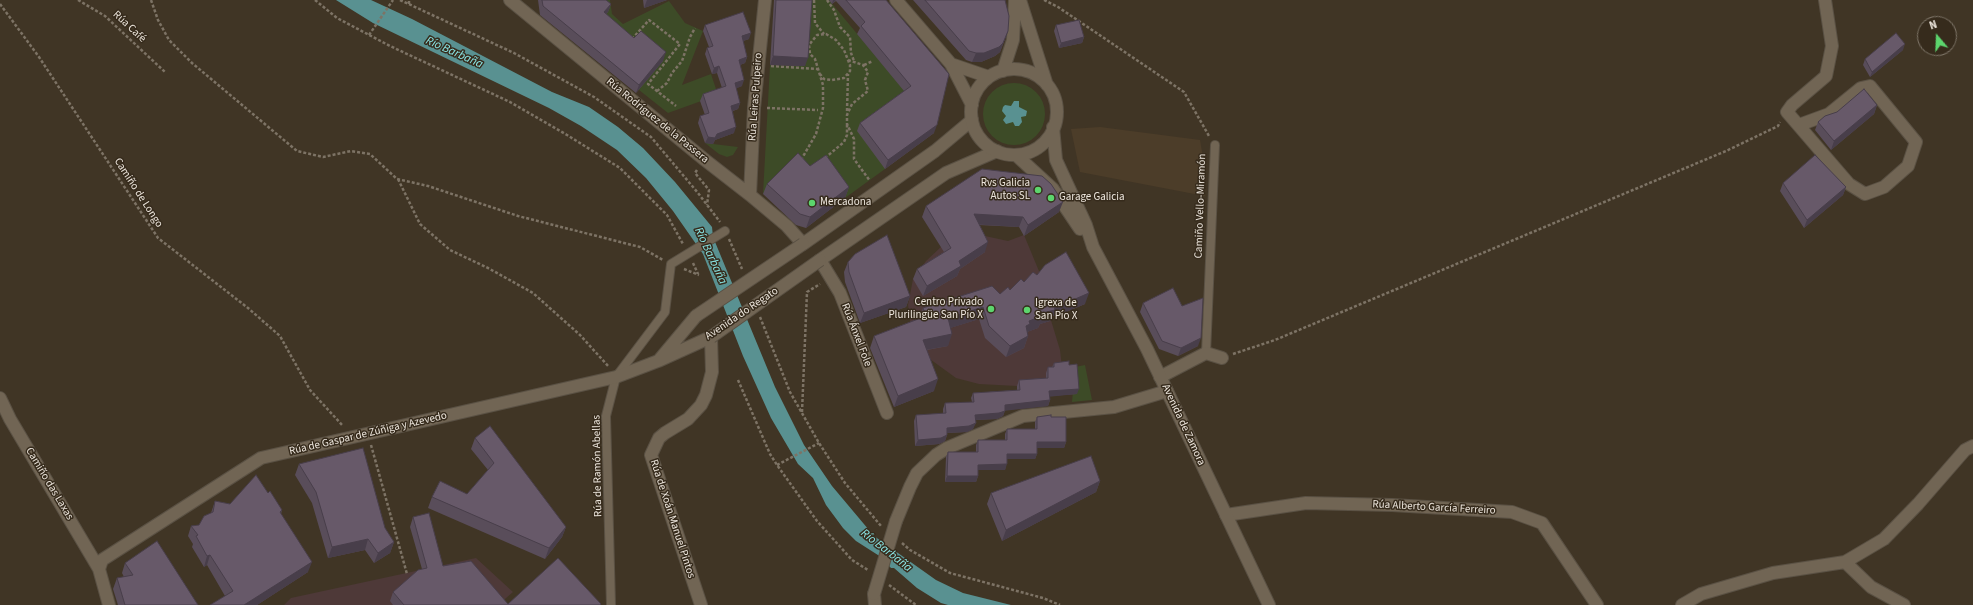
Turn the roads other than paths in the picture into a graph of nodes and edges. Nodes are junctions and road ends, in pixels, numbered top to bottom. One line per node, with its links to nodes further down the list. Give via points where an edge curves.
1 (510, 0): 18 (street, Rúa Rodríguez de la Passera)
2 (764, 0): 18 (street, Rúa Leiras Pulpeiro, via 754,108)
3 (896, 0): 7 (street)
4 (1015, 0): 8 (street, via 1013,40)
5 (1020, 0): 10 (street)
6 (1825, 0): 13 (street, via 1832,46 1826,76 1787,112)
7 (951, 64): 9 (street); 11 (street)
8 (1003, 71): 9 (street); 10 (street, via 1031,73)
9 (989, 77): 11 (street, via 976,92)
10 (1047, 86): 14 (street, via 1055,99 1057,113)
11 (972, 105): 12 (street)
12 (972, 120): 16 (street, via 980,138); 20 (street, Avenida do Regato, via 936,151)
13 (1799, 125): 13 (street, via 1829,114 1861,88 1870,86 1916,142 1908,166 1884,187 1865,194 1849,184)
14 (1054, 127): 17 (street, via 1042,145 1030,153); 21 (street, Avenida de Zamora, via 1056,160 1086,225)
15 (1215, 145): 24 (lane, Camiño Vello-Miramón)
16 (996, 151): 17 (street); 22 (street, Avenida do Regato, via 946,173)
17 (1016, 155): 21 (street, Avenida de Zamora, via 1053,188)
18 (750, 195): 20 (street, Rúa Rodríguez de la Passera, via 787,226)
19 (725, 231): 27 (lane, Rúa de Ramón Abellas, via 671,264 665,312)
20 (802, 244): 26 (street, Avenida do Regato, bridge, via 696,316)
21 (1093, 247): 28 (street, Avenida de Zamora)
22 (820, 260): 23 (street, Avenida do Regato, bridge); 31 (street, Rúa Ánxel Fole, via 840,293)
23 (711, 337): 26 (street, Avenida do Regato); 39 (street, Rúa de Xoán Manuel Pintos, via 712,372 701,405 688,420 659,438 651,455)
24 (1206, 353): 25 (street); 28 (street)
25 (1222, 358)
26 (658, 361): 27 (street, Rúa de Gaspar de Zúñiga y Azevedo)
27 (616, 377): 35 (street, Rúa de Gaspar de Zúñiga y Azevedo, via 261,458); 38 (lane, Rúa de Ramón Abellas, via 606,416)
28 (1160, 377): 29 (street, Avenida de Zamora)
29 (1167, 391): 33 (street, Avenida de Zamora); 36 (street, bridge, via 1114,407 1023,416 947,448 930,459 910,487 896,521)
30 (0, 398): 35 (street, Camiño das Laxas, via 10,420)
31 (886, 413)
32 (1973, 446): 34 (street, via 1965,450 1884,539)
33 (1226, 515): 40 (street, Avenida de Zamora); 41 (street, Rúa Alberto García Ferreiro, via 1306,503 1512,512 1542,523)
34 (1845, 562): 42 (street, via 1772,573 1701,594); 43 (street, via 1871,587)
35 (100, 565): 37 (street, Camiño das Laxas)
36 (874, 600)
37 (109, 605)
38 (611, 605)
39 (701, 605)
40 (1269, 605)
41 (1597, 605)
42 (1682, 605)
43 (1904, 605)

